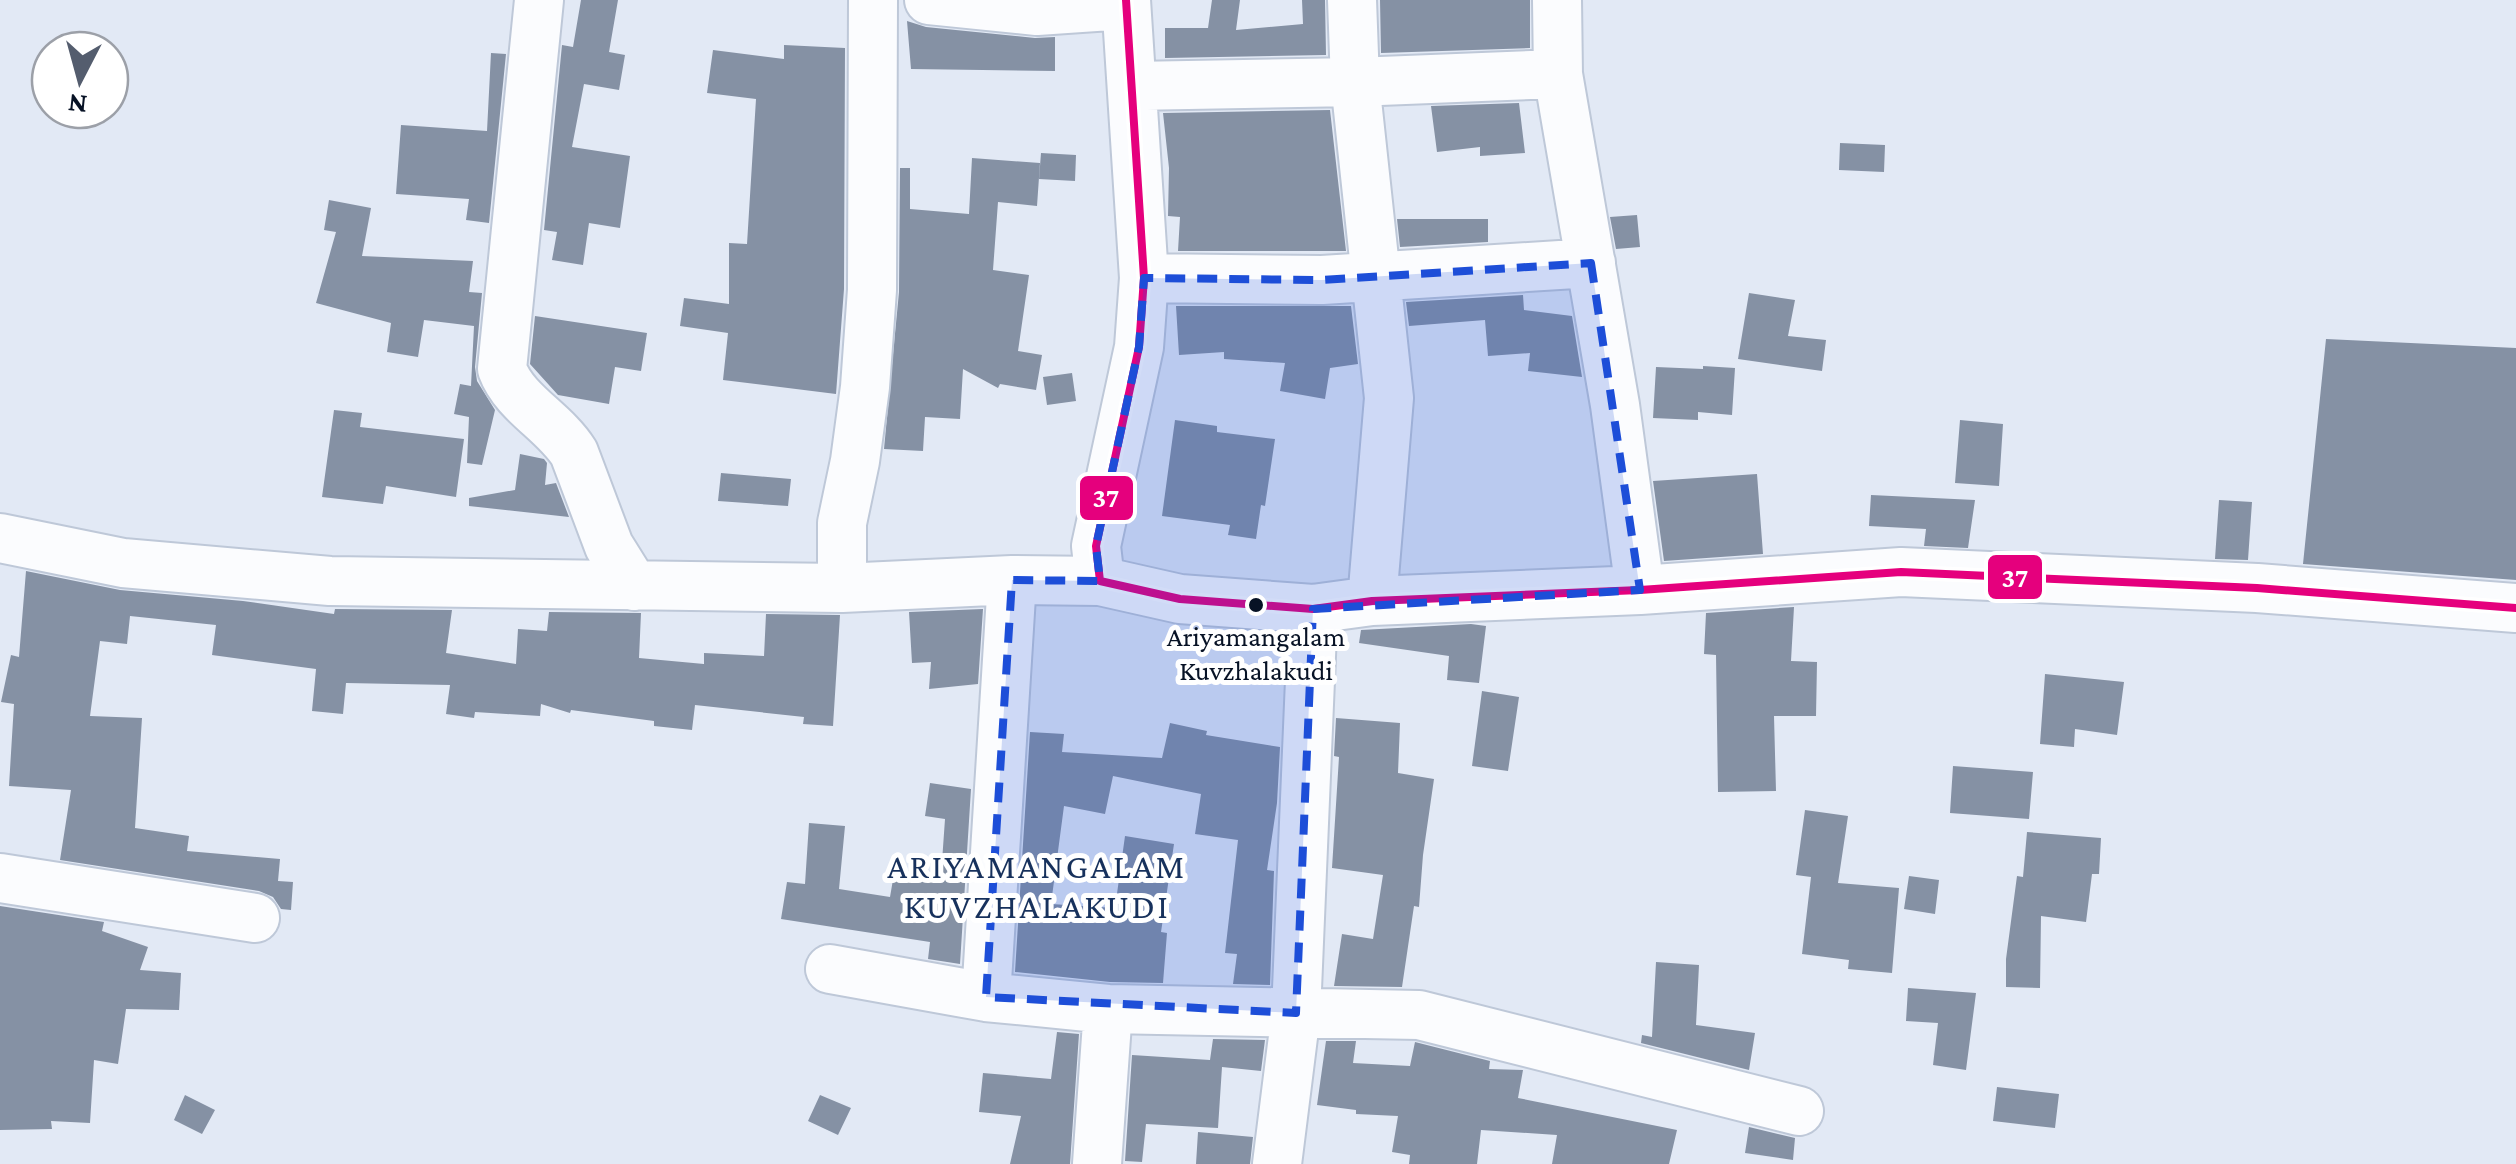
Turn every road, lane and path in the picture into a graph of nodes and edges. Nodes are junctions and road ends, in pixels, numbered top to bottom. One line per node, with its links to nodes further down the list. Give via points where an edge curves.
1 (539, 0): 17 (street, via 502,369 508,386 566,440)
2 (874, 0): 14 (street, via 872,290)
3 (929, 0): 6 (street, via 1037,11)
4 (1352, 0): 8 (street)
5 (1557, 0): 7 (street)
6 (1113, 4): 9 (street)
7 (1558, 74): 8 (street); 10 (street)
8 (1355, 82): 9 (street); 12 (street)
9 (1132, 86): 11 (street)
10 (1590, 263): 12 (street); 18 (street)
11 (1144, 278): 12 (street); 16 (street, via 1139,347 1096,546)
12 (1378, 278): 19 (street, via 1389,398)
13 (0, 538): 17 (street, via 123,563 330,581)
14 (842, 558): 15 (street); 17 (street)
15 (1012, 580): 16 (street); 25 (street)
16 (1100, 581): 21 (street, via 1180,599)
17 (634, 586)
18 (1640, 590): 19 (street); 20 (street, via 1902,572)
19 (1372, 601): 21 (street)
20 (2516, 608)
21 (1313, 609): 27 (street)
22 (0, 878): 23 (street)
23 (254, 918)
24 (830, 969): 25 (street)
25 (986, 998): 26 (street)
26 (1108, 1009): 27 (street); 29 (street)
27 (1296, 1013): 28 (street, via 1419,1015); 30 (street)
28 (1799, 1111)
29 (1097, 1164)
30 (1277, 1164)

